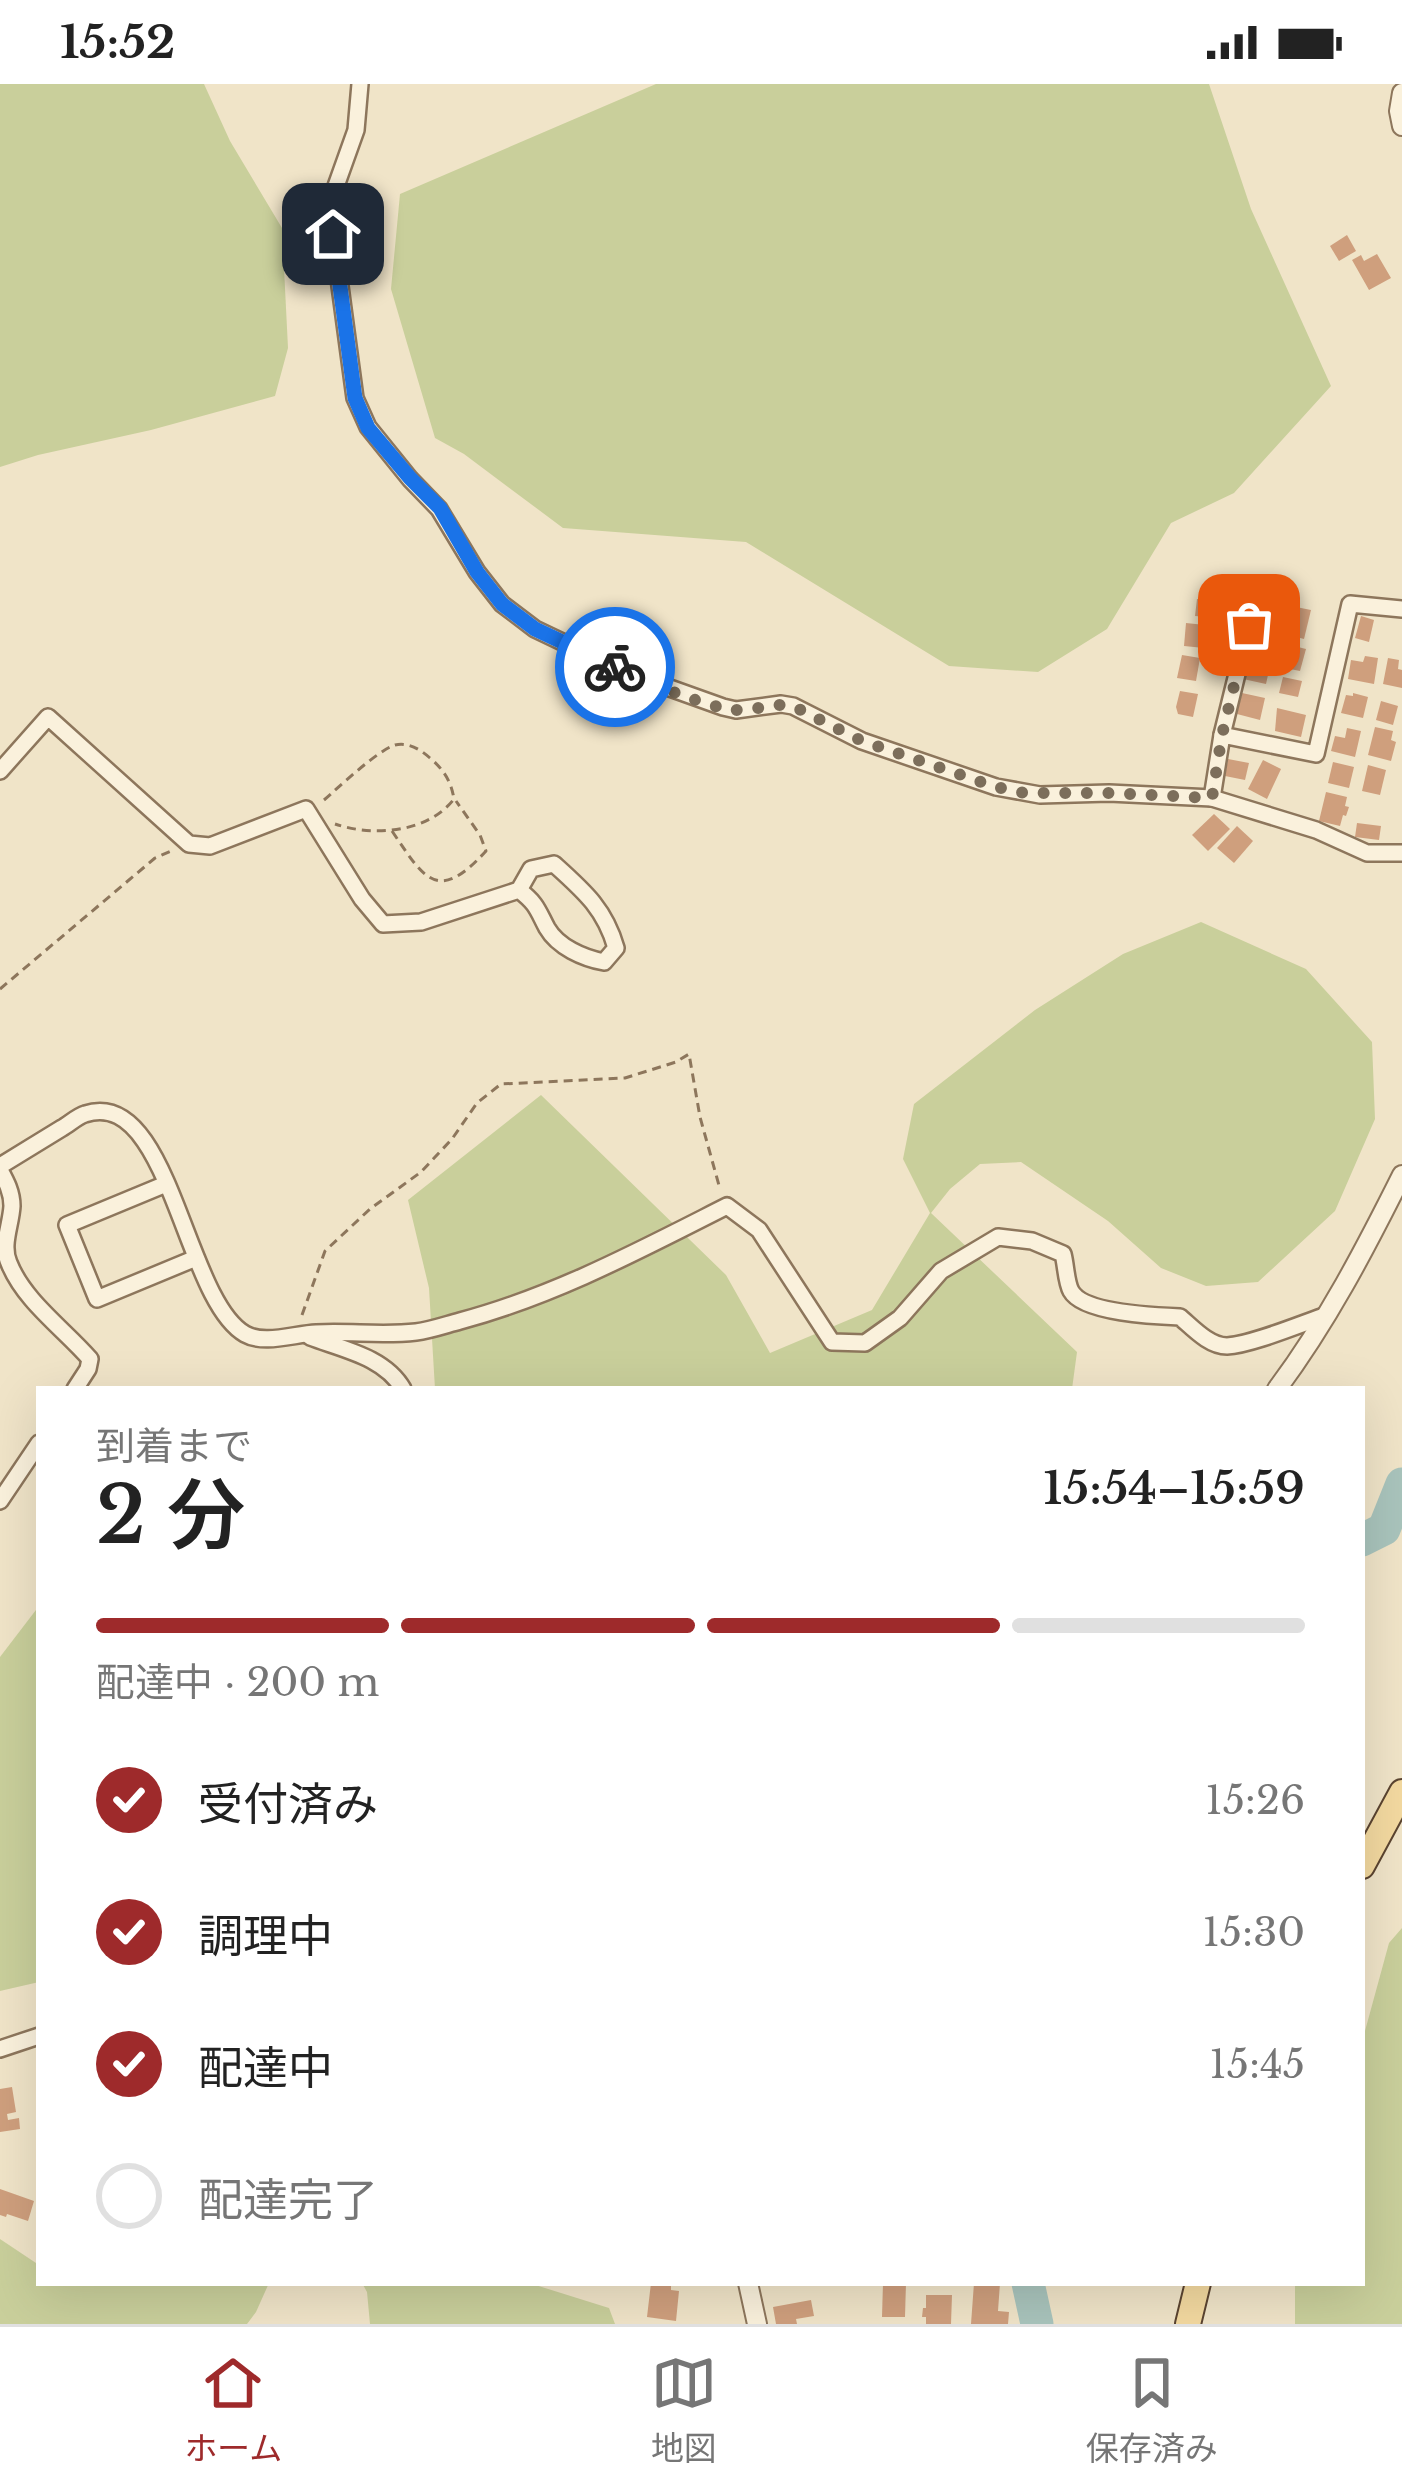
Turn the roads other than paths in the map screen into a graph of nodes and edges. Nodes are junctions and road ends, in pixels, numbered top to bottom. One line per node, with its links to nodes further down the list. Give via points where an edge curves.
1 (360, 84): 8 (street, via 333,234 355,398 368,428 440,508 502,604 580,651 699,700 736,710 793,706 862,741 996,787)
2 (1402, 92): 3 (street)
3 (1402, 126)
4 (1402, 609): 6 (street, via 1350,604 1316,754)
5 (1249, 625): 6 (street)
6 (1222, 735): 8 (street)
7 (0, 771): 10 (street, via 48,717 189,844 210,846 311,816 383,924 421,922)
8 (1212, 798): 9 (street, via 1367,853)
9 (1402, 853)
10 (519, 890): 10 (street, via 531,869 554,864 609,922 616,948 604,962 583,958 550,933 536,903)
11 (0, 1168): 13 (street, via 87,1113 110,1113 131,1121); 17 (street, via 12,1204 8,1263 90,1359)
12 (1402, 1175): 15 (street)
13 (166, 1184): 14 (street); 14 (street, via 67,1225 97,1299)
14 (196, 1258): 16 (street, via 226,1318 246,1335)
15 (1327, 1315): 16 (street, via 1225,1346 1180,1316 1083,1303 1071,1291 1064,1254 998,1237 941,1271 865,1343 832,1342 759,1229 727,1206 506,1308 419,1332); 19 (street)
16 (298, 1334): 18 (street, via 380,1364)
17 (77, 1386)
18 (401, 1386)
19 (1279, 1386)
20 (36, 1447): 21 (street)
21 (0, 1501)
22 (1402, 1792): 23 (main road)
23 (1365, 1860)
24 (36, 2037): 25 (street)
25 (0, 2049)
26 (749, 2286): 28 (street)
27 (1197, 2286): 29 (main road)
28 (757, 2324)
29 (1188, 2324)

